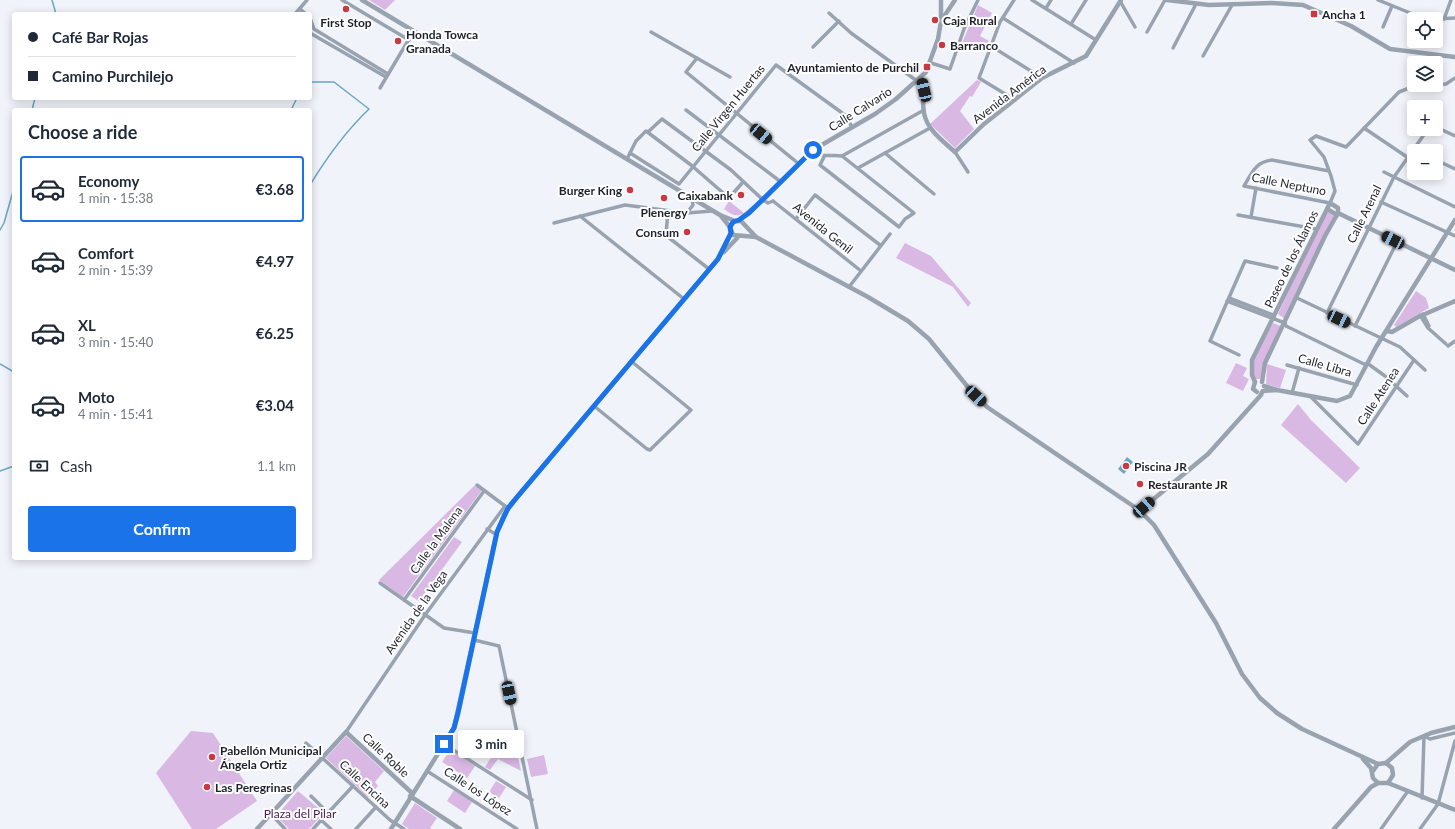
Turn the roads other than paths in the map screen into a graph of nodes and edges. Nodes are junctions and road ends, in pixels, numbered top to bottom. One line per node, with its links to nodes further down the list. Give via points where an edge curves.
1 (307, 0): 20 (street)
2 (342, 0): 40 (street)
3 (362, 0): 77 (street)
4 (941, 0): 21 (street, Calle Calvario)
5 (954, 0): 22 (street)
6 (978, 0): 48 (street, via 964,29 950,70)
7 (1014, 0): 27 (street)
8 (1032, 0): 19 (street)
9 (1051, 0): 19 (street)
10 (1086, 0): 33 (street)
11 (1166, 0): 16 (street); 37 (street)
12 (1378, 0): 18 (street)
13 (1451, 0): 29 (street)
14 (1121, 1): 34 (street, Avenida América); 41 (street, Avenida América)
15 (1304, 3): 17 (street); 46 (street, via 1390,49)
16 (1196, 4): 17 (street); 44 (street)
17 (1232, 5): 45 (street)
18 (1392, 6): 25 (street); 35 (street)
19 (1046, 8): 33 (street)
20 (300, 9): 23 (street); 24 (street)
21 (941, 9): 22 (street); 31 (street, Calle Calvario)
22 (948, 11): 31 (street)
23 (297, 12)
24 (304, 12)
25 (1408, 12)
26 (829, 13): 30 (street)
27 (1002, 18): 42 (street); 49 (street)
28 (1455, 18): 29 (street)
29 (1444, 19)
30 (839, 21): 43 (street); 54 (street, via 858,38)
31 (941, 21): 48 (street, Calle Calvario)
32 (312, 24): 50 (street, via 314,29)
33 (1071, 24): 41 (street)
34 (1135, 27)
35 (1383, 27)
36 (652, 32): 47 (street)
37 (1147, 32)
38 (312, 33): 50 (street)
39 (412, 34): 40 (street)
40 (409, 40): 50 (street)
41 (1096, 40): 49 (street, Avenida América, via 1086,56)
42 (991, 46): 52 (street); 58 (street, via 979,78)
43 (813, 47)
44 (1173, 48)
45 (1203, 56)
46 (1455, 56)
47 (697, 58): 51 (street); 61 (street, via 686,72)
48 (931, 63): 54 (street, Calle Calvario, via 928,71)
49 (1074, 63): 52 (street, Avenida América)
50 (387, 76): 56 (street)
51 (730, 78)
52 (1042, 78): 58 (street, Avenida América)
53 (1455, 78): 55 (street)
54 (919, 80): 60 (street, via 924,90); 62 (street, Calle Calvario, via 875,114)
55 (1443, 84)
56 (380, 88)
57 (1407, 89): 64 (street, via 1399,92)
58 (1015, 100): 71 (street, Avenida América, via 984,124)
59 (686, 110): 67 (street)
60 (924, 110): 63 (street); 75 (street)
61 (736, 113): 62 (street, Calle Virgen Huertas, via 776,65 845,115); 67 (street, Calle Virgen Huertas); 80 (street)
62 (852, 126): 69 (street, Calle Calvario)
63 (930, 128): 71 (street); 73 (street)
64 (1364, 128): 76 (street); 85 (street, Paseo de los Álamos, via 1346,147 1316,136 1310,140 1324,157)
65 (1443, 130): 68 (street)
66 (647, 131): 70 (street, via 662,119); 72 (street, via 636,141); 82 (street)
67 (719, 134): 70 (street, Calle Virgen Huertas); 90 (street)
68 (1455, 136)
69 (813, 150): 74 (street); 80 (street, Calle Calvario)
70 (705, 151): 82 (street, Calle Virgen Huertas); 89 (street)
71 (955, 152): 86 (street)
72 (630, 153): 77 (street); 78 (street)
73 (885, 153): 83 (street); 93 (street)
74 (824, 156): 75 (street); 83 (street, via 820,165 899,227 914,213)
75 (842, 156): 83 (street)
76 (1407, 157): 88 (street, Calle Arenal)
77 (626, 159): 81 (street)
78 (641, 160): 81 (street); 82 (street, Calle Virgen Huertas, via 679,184)
79 (1443, 163): 84 (street)
80 (799, 164): 90 (street, Calle Calvario)
81 (638, 166): 94 (street)
82 (693, 167): 89 (street, via 729,198)
83 (858, 168)
84 (1455, 169)
85 (1329, 171): 91 (street, Calle Neptuno, via 1272,160 1262,161 1244,186); 98 (street, Paseo de los Álamos, via 1335,191)
86 (968, 172)
87 (1384, 172): 88 (street)
88 (1394, 177): 97 (street, Calle Arenal); 99 (street)
89 (743, 182): 95 (street)
90 (781, 182): 92 (street, Calle Calvario)
91 (1256, 188): 98 (street, Calle Neptuno); 109 (street)
92 (770, 193): 95 (street, Calle Calvario); 96 (street, via 774,197)
93 (934, 194)
94 (692, 198): 102 (street); 104 (street, via 693,206)
95 (763, 200): 96 (street, via 768,203); 103 (street, Calle Calvario)
96 (773, 201): 110 (street, Avenida Genil)
97 (1381, 202): 116 (street, Calle Arenal); 119 (street)
98 (1330, 203): 100 (street, Paseo de los Álamos); 105 (street, via 1338,208)
99 (1455, 206)
100 (1327, 209): 105 (street); 117 (street, Paseo de los Álamos)
101 (668, 211): 104 (street); 108 (street, via 625,205); 129 (street, via 668,237)
102 (714, 211): 104 (street); 106 (street)
103 (749, 213): 111 (street, Calle Calvario); 114 (street, Calle Calvario)
104 (687, 214)
105 (1338, 214): 116 (street); 133 (street, Paseo de los Álamos, via 1325,236)
106 (720, 215): 111 (street); 115 (street)
107 (1238, 215): 109 (street)
108 (580, 216): 113 (street); 134 (street)
109 (1251, 217): 117 (street)
110 (796, 219): 125 (street, via 816,195); 131 (street, Avenida Genil)
111 (737, 220): 114 (street); 115 (street, Calle Calvario)
112 (1455, 220): 119 (street)
113 (554, 223)
114 (746, 226): 121 (street, Calle Calvario); 123 (street)
115 (730, 227): 118 (street)
116 (1369, 228): 124 (street); 137 (street, Calle Arenal)
117 (1316, 229): 139 (street, Paseo de los Álamos)
118 (731, 233): 121 (street); 126 (street)
119 (1447, 233): 122 (street); 127 (street)
120 (890, 234): 125 (street)
121 (740, 236): 123 (street); 126 (street, Calle Calvario)
122 (1455, 236)
123 (756, 237): 132 (street)
124 (1397, 242): 127 (street); 141 (street)
125 (880, 245): 131 (street)
126 (718, 259): 129 (street, Calle Calvario)
127 (1432, 259): 130 (street); 142 (street)
128 (1277, 268): 135 (street, via 1245,261)
129 (709, 269): 134 (street, Calle Calvario)
130 (1455, 270)
131 (861, 271): 132 (street)
132 (849, 287): 164 (street, via 893,311 920,331 976,396 996,414)
133 (1297, 298): 137 (street); 140 (street, Paseo de los Álamos)
134 (684, 299): 147 (street, Calle Calvario)
135 (1228, 300): 139 (street); 145 (street, via 1210,342)
136 (1455, 301): 138 (street)
137 (1327, 313): 141 (street)
138 (1422, 315): 142 (street, via 1392,332); 144 (street, via 1429,329 1447,345)
139 (1274, 318): 140 (street, Paseo de los Álamos); 152 (street, Paseo de los Álamos, via 1252,360 1252,375)
140 (1285, 323): 148 (street, via 1286,326); 155 (street, Paseo de los Álamos, via 1265,363)
141 (1355, 326): 143 (street)
142 (1387, 331): 143 (street)
143 (1382, 339): 146 (street, via 1400,347); 148 (street)
144 (1455, 341)
145 (1239, 355)
146 (1414, 360): 151 (street); 154 (street, Calle Atenea)
147 (631, 362): 159 (street, Calle Calvario); 159 (street, via 691,410 650,450)
148 (1366, 364): 153 (street); 154 (street)
149 (1287, 365): 150 (street, Calle Libra)
150 (1299, 368): 153 (street, Calle Libra); 156 (street)
151 (1425, 370)
152 (1255, 382): 155 (street, via 1258,381); 155 (street, Paseo de los Álamos, via 1253,388)
153 (1357, 385): 158 (street, via 1350,396 1341,401)
154 (1396, 386): 157 (street); 158 (street, Calle Atenea, via 1358,444)
155 (1262, 389): 156 (street); 163 (street, via 1257,399 1208,454)
156 (1292, 393): 158 (street)
157 (1407, 396)
158 (1311, 397)
159 (594, 406): 162 (street, Calle Calvario)
160 (477, 485): 161 (street)
161 (484, 491): 162 (street); 171 (street, Calle la Malena)
162 (506, 507): 166 (street, Avenida de la Vega); 167 (street, Calle Calvario)
163 (1144, 507): 164 (street); 165 (street)
164 (1136, 508): 165 (street, via 1136,514)
165 (1144, 515): 184 (street, via 1154,526 1216,623 1242,674 1260,698 1302,729)
166 (497, 516): 167 (street); 168 (street, Avenida de la Vega)
167 (503, 517): 169 (street, Calle Calvario)
168 (487, 529): 169 (street); 172 (street, Avenida de la Vega)
169 (495, 533): 173 (street, Calle Calvario)
170 (380, 583): 171 (street)
171 (404, 600): 172 (street)
172 (425, 615): 173 (street, via 444,628); 176 (street, Avenida de la Vega)
173 (475, 633): 174 (street, Calle Calvario)
174 (474, 640): 181 (street, Calle Calvario, via 454,728); 201 (street, via 499,646)
175 (1455, 727): 178 (street)
176 (346, 732): 183 (street); 198 (street, Calle Roble)
177 (1455, 733): 178 (street, via 1430,739)
178 (1424, 736): 182 (street, via 1410,742); 200 (street)
179 (1455, 741): 202 (street)
180 (306, 743): 183 (street, Calle Encina)
181 (444, 744): 188 (street, Calle Calvario); 201 (street)
182 (1394, 756): 185 (street); 187 (street)
183 (322, 758): 194 (street, Calle Encina); 206 (street)
184 (1363, 759): 186 (street); 189 (street)
185 (1386, 763): 186 (street); 187 (street)
186 (1378, 764): 189 (street)
187 (1391, 767): 190 (street)
188 (427, 771): 198 (street, Calle Calvario); 217 (street, Calle los López)
189 (1373, 771): 191 (street)
190 (1393, 776): 193 (street); 195 (street)
191 (1374, 779): 192 (street); 196 (street)
192 (1378, 783): 193 (street); 196 (street)
193 (1388, 783): 195 (street)
194 (353, 786): 203 (street, Calle Encina); 205 (street)
195 (1400, 786): 197 (street)
196 (1371, 787): 219 (street)
197 (1408, 791): 200 (street); 220 (street)
198 (411, 794): 208 (street, Calle Calvario); 216 (street, Calle Roble)
199 (311, 796): 205 (street)
200 (1422, 798): 202 (street)
201 (532, 800): 218 (street)
202 (1438, 804): 204 (street); 221 (street)
203 (376, 807): 208 (street, Calle Encina); 213 (street)
204 (1455, 810)
205 (328, 813): 207 (street)
206 (271, 814): 209 (street); 210 (street)
207 (321, 820): 211 (street); 212 (street)
208 (394, 823): 214 (street, Calle Calvario); 215 (street, Calle Encina)
209 (257, 829)
210 (285, 829)
211 (314, 829)
212 (331, 829)
213 (356, 829)
214 (391, 829)
215 (404, 829)
216 (460, 829)
217 (517, 829)
218 (537, 829)
219 (1334, 829)
220 (1381, 829)
221 (1420, 829)

